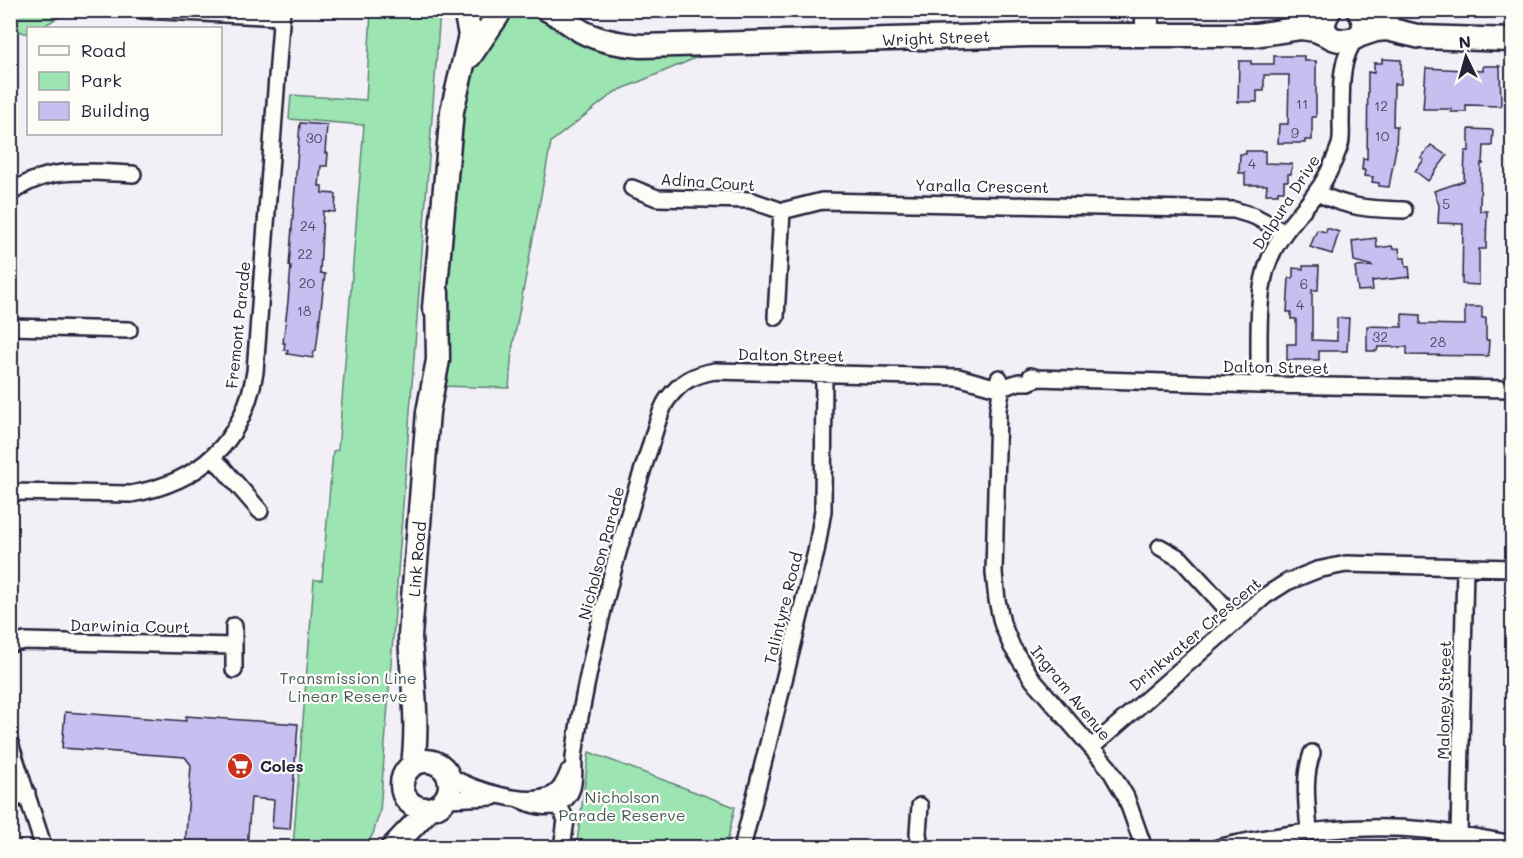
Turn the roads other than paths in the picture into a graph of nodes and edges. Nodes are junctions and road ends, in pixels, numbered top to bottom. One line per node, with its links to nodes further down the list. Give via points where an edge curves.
1 (142, 10): 10 (street)
2 (466, 10): 9 (street, via 482,19); 14 (street, Link Road, via 471,35)
3 (548, 10): 11 (street, Wright Street, via 602,40 641,46)
4 (1148, 10): 11 (street)
5 (1297, 10): 6 (street)
6 (1329, 10): 12 (street, via 1325,24)
7 (1359, 10): 8 (street, via 1376,14); 12 (street, via 1363,24)
8 (1390, 10)
9 (503, 12): 14 (street, Link Road)
10 (281, 14): 30 (street, Fremont Parade, via 255,372 245,411)
11 (1147, 35): 12 (street, Wright Street, via 1255,35 1301,28)
12 (1345, 37): 13 (street, via 1387,29 1421,38); 17 (street, Dalpura Drive, via 1348,51 1343,75 1341,142)
13 (1512, 40)
14 (465, 63): 41 (street, Link Road, via 452,111 437,293 426,359 428,412 410,636)
15 (133, 174): 18 (street, via 64,172 38,178)
16 (632, 188): 20 (street, Adina Court, via 657,198 750,200)
17 (1317, 193): 19 (street, via 1348,206); 21 (street, Dalpura Drive)
18 (10, 194)
19 (1404, 210)
20 (782, 211): 21 (street, Yaralla Crescent, via 822,201 1212,209 1254,216); 22 (street)
21 (1284, 232): 28 (street, Dalpura Drive, via 1264,274)
22 (776, 317)
23 (10, 327): 24 (street)
24 (129, 330)
25 (824, 373): 26 (street, Dalton Street); 27 (street, Dalton Street, via 958,377); 60 (street, Talintyre Road, via 823,511 816,552)
26 (695, 374): 51 (street, Nicholson Parade, via 665,402 629,510 587,682 574,756)
27 (998, 384): 28 (street, Dalton Street, via 1038,378); 43 (street, Ingram Avenue, via 994,573 1002,623 1033,680)
28 (1258, 385): 29 (street, Dalton Street)
29 (1512, 389)
30 (212, 458): 31 (street, Fremont Parade, via 182,480 131,494); 32 (street)
31 (10, 492)
32 (260, 511)
33 (1160, 547): 36 (street, via 1180,559)
34 (1465, 567): 35 (street, Drinkwater Crescent); 36 (street, Drinkwater Crescent, via 1346,564 1317,570 1287,582); 55 (street, Maloney Street)
35 (1512, 568)
36 (1237, 620): 43 (street, Drinkwater Crescent)
37 (234, 626): 39 (street)
38 (15, 641): 39 (street, Darwinia Court)
39 (234, 646): 40 (street)
40 (234, 669)
41 (416, 706): 45 (street, Link Road); 46 (street, Link Road)
42 (10, 743): 47 (street)
43 (1092, 747): 62 (street, Ingram Avenue, via 1126,797)
44 (1312, 753): 54 (street, via 1306,778)
45 (413, 765): 46 (street, via 429,760); 48 (street, via 403,776)
46 (446, 772): 49 (street, via 466,785); 52 (street, via 450,792)
47 (27, 793): 50 (street); 59 (street)
48 (405, 797): 52 (street, via 415,807); 57 (street, via 405,817)
49 (511, 798): 51 (street); 52 (street)
50 (10, 801)
51 (556, 801): 56 (street, via 566,820)
52 (437, 804): 57 (street)
53 (920, 806): 61 (street)
54 (1309, 831): 55 (street, via 1365,828); 63 (street)
55 (1459, 834): 58 (street)
56 (563, 842)
57 (395, 844)
58 (1512, 844)
59 (44, 848)
60 (742, 848)
61 (920, 848)
62 (1144, 848)
63 (1217, 848)

